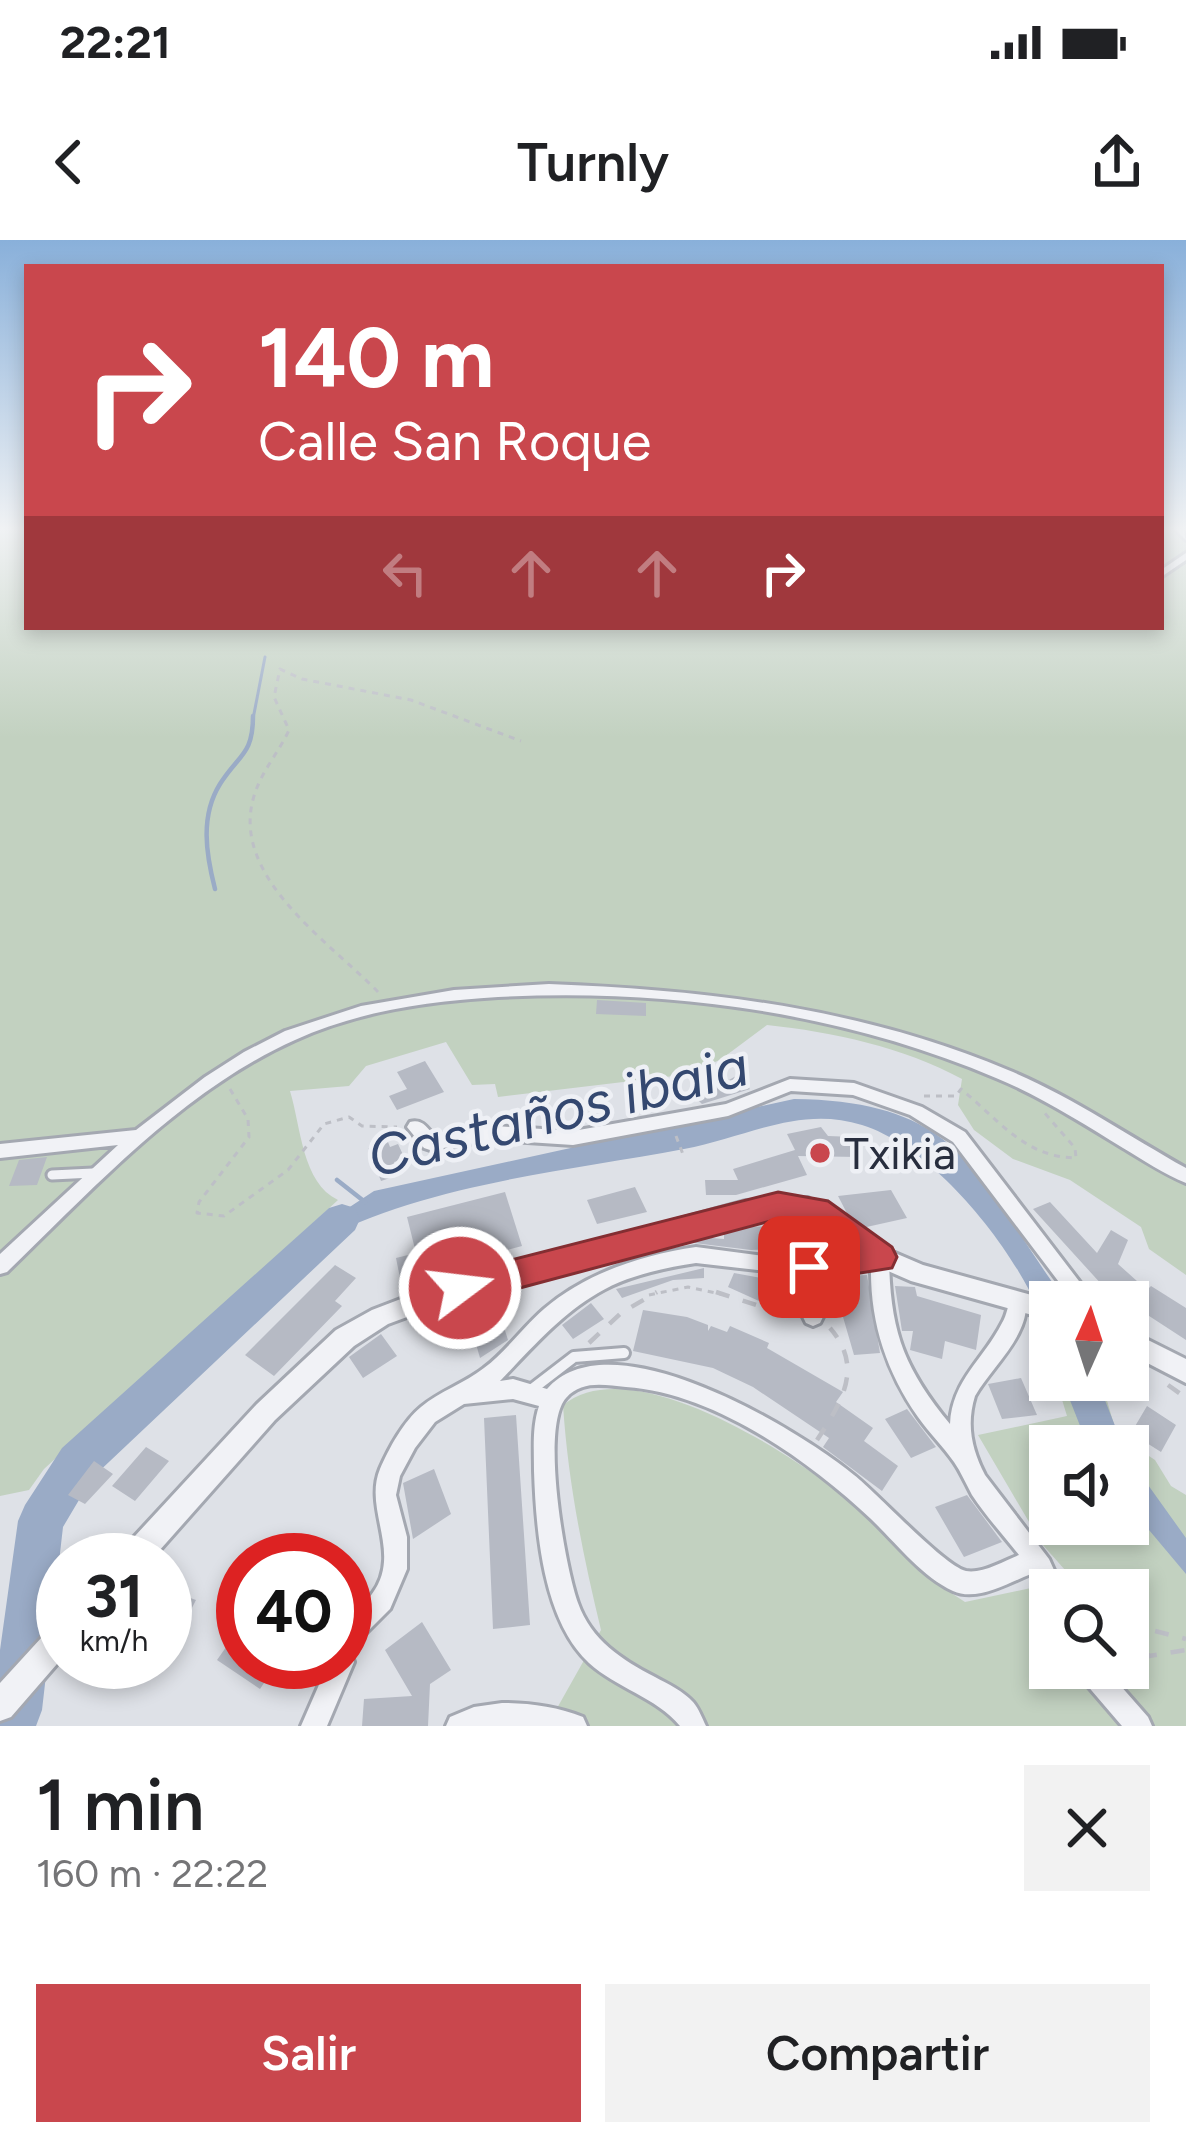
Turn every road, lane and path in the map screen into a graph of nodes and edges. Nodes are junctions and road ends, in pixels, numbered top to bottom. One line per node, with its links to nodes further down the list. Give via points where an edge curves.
1 (521, 741): 2 (path, via 411,700 280,669 274,697 289,730 251,807 262,864 279,893)
2 (387, 1003): 3 (street, via 287,1036); 13 (street, via 474,992 656,993 887,1032 1004,1074)
3 (222, 1076): 7 (path, via 248,1118 248,1137 197,1213 224,1216 288,1170 324,1124 349,1117 362,1126); 8 (street)
4 (889, 1100): 5 (path, via 899,1093 956,1096 961,1089 1005,1135 1076,1157); 7 (street, via 831,1085 790,1085 728,1110 573,1138 495,1132 430,1144); 17 (street, via 958,1137)
5 (1040, 1106)
6 (672, 1125): 10 (path)
7 (416, 1127)
8 (139, 1136): 9 (street); 11 (street)
9 (0, 1151)
10 (684, 1157)
11 (100, 1173): 12 (lane); 15 (street)
12 (52, 1175)
13 (1186, 1176)
14 (880, 1257): 16 (street); 18 (street); 28 (street, via 887,1344 906,1384); 29 (street, via 817,1210 778,1206 380,1317 345,1338 266,1412)
15 (0, 1266)
16 (809, 1267): 20 (street); 25 (street, via 697,1256 593,1285)
17 (1069, 1281)
18 (1015, 1301): 19 (street); 28 (street, via 1018,1313 976,1369 961,1409)
19 (1029, 1305)
20 (812, 1317): 23 (path, via 775,1316 708,1287 675,1284 627,1309); 27 (path, via 841,1338 851,1373 840,1406)
21 (624, 1352): 23 (lane)
22 (1149, 1352): 24 (street)
23 (574, 1357): 26 (lane)
24 (1186, 1372)
25 (461, 1394): 26 (street); 32 (street, via 427,1415 388,1474 395,1569)
26 (540, 1396): 27 (street, via 588,1375 642,1379 725,1407); 44 (street, via 553,1538 574,1624 602,1663 670,1696)
27 (806, 1455): 31 (street, via 960,1582)
28 (967, 1460): 30 (street)
29 (156, 1533)
30 (1038, 1569)
31 (1029, 1578)
32 (372, 1611)
33 (1149, 1631): 34 (path)
34 (1186, 1639)
35 (1186, 1650): 36 (path)
36 (1149, 1656)
37 (36, 1666): 40 (street)
38 (331, 1689): 41 (street)
39 (1107, 1689): 45 (street)
40 (0, 1706)
41 (314, 1726)
42 (460, 1726): 43 (street, via 516,1714)
43 (574, 1726)
44 (693, 1726)
45 (1139, 1726)

